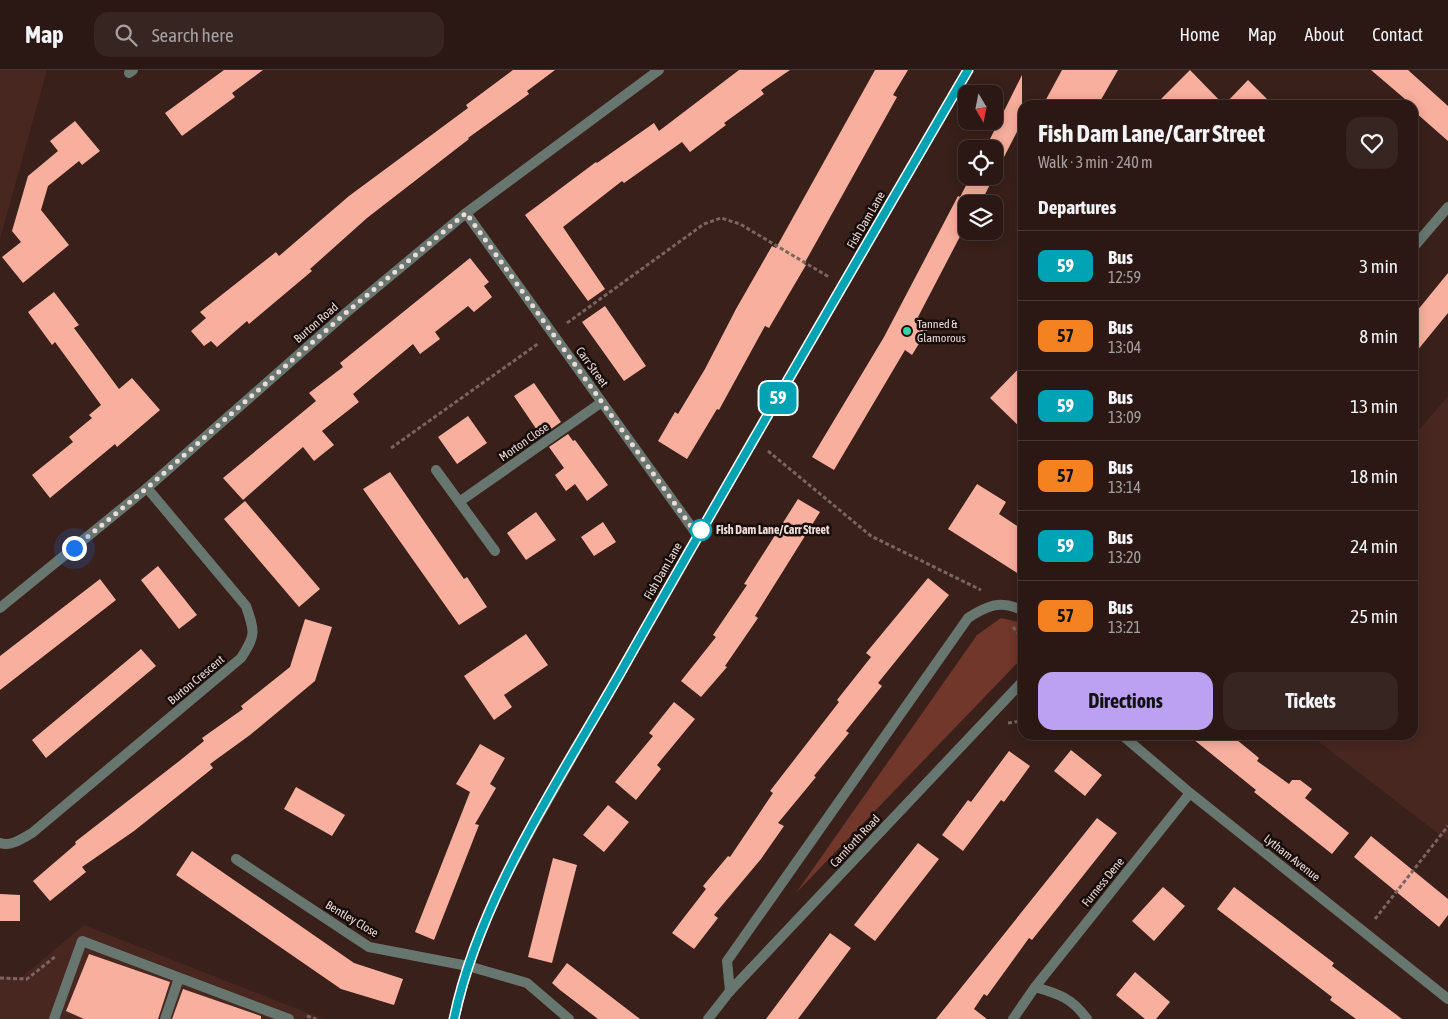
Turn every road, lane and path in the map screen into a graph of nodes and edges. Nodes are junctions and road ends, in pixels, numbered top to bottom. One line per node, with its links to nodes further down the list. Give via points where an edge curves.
1 (659, 70): 4 (street, Burton Road)
2 (968, 70): 6 (street, Fish Dam Lane)
3 (1448, 207): 5 (street)
4 (466, 213): 7 (street, Carr Street); 12 (street, Burton Road, via 347,312)
5 (1418, 243)
6 (843, 286): 7 (path, via 740,224 721,218 704,224); 9 (street, Fish Dam Lane)
7 (552, 333): 8 (street, Carr Street); 10 (path)
8 (602, 402): 13 (street, Morton Close); 14 (street, Carr Street)
9 (754, 439): 14 (street, Fish Dam Lane); 16 (path, via 871,536)
10 (391, 448)
11 (436, 470): 13 (street)
12 (147, 488): 17 (street, Burton Road); 23 (street, Burton Crescent, via 246,606 253,624 253,641 241,658 32,833 17,842)
13 (459, 502): 15 (street)
14 (698, 536): 26 (street, Fish Dam Lane, via 495,897)
15 (495, 551)
16 (1011, 605): 18 (street); 29 (street, via 986,606 968,618 727,961)
17 (0, 608)
18 (1018, 608)
19 (1018, 686): 29 (street, Carnforth Road)
20 (1128, 740): 21 (street, Lytham Avenue)
21 (1190, 793): 25 (street, Lytham Avenue); 28 (street, Furness Dene)
22 (1448, 826): 25 (path)
23 (0, 843)
24 (236, 859): 26 (street, Bentley Close, via 369,947)
25 (1366, 932): 30 (street, Lytham Avenue)
26 (468, 966): 34 (street, Fish Dam Lane); 35 (street, Bentley Close, via 527,983)
27 (179, 978): 31 (street, via 82,941); 32 (street); 33 (street)
28 (1034, 987): 37 (street, Furness Dene); 38 (street, via 1076,1004)
29 (730, 991): 36 (street, Carnforth Road)
30 (1448, 999)
31 (54, 1019)
32 (165, 1019)
33 (289, 1019)
34 (454, 1019)
35 (569, 1019)
36 (708, 1019)
37 (1013, 1019)
38 (1087, 1019)

